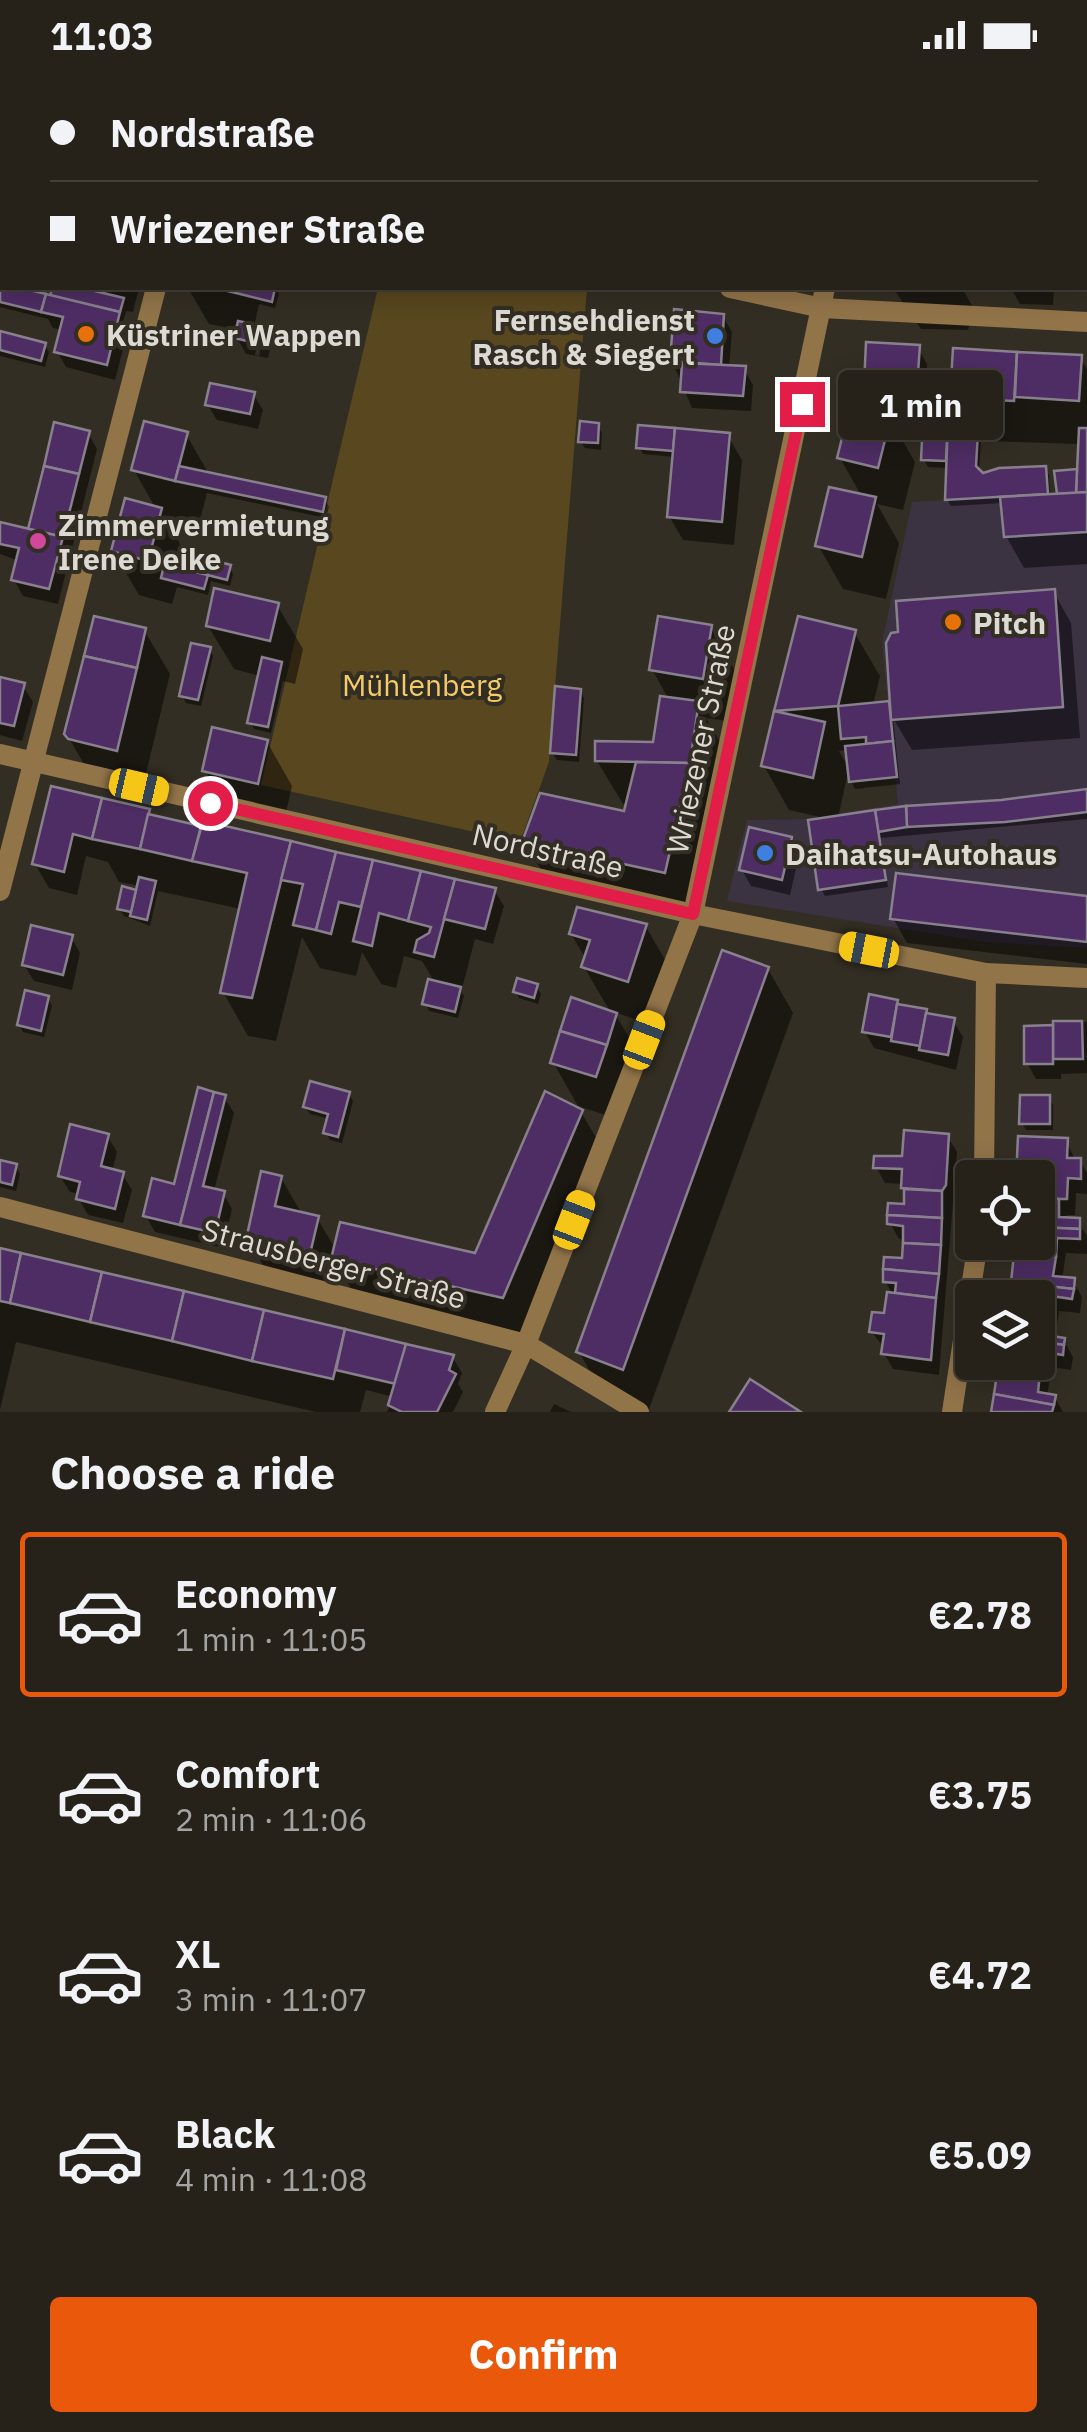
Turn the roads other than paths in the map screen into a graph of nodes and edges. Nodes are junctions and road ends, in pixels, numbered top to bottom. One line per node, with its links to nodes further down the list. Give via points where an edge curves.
1 (155, 290): 6 (street)
2 (749, 290): 3 (street)
3 (824, 298): 4 (street); 8 (street, Wriezener Straße)
4 (1087, 322)
5 (0, 754): 6 (street, Nordstraße)
6 (32, 762): 7 (street); 8 (street, Nordstraße)
7 (0, 890)
8 (693, 914): 9 (street, Nordstraße); 14 (street, Wriezener Straße)
9 (986, 973): 10 (street, Nordstraße); 11 (street)
10 (1087, 978)
11 (984, 1160)
12 (0, 1207): 14 (street, Strausberger Straße)
13 (975, 1260): 17 (street)
14 (526, 1344): 15 (street, Wriezener Straße); 16 (street, Strausberger Straße)
15 (495, 1412)
16 (639, 1412)
17 (952, 1412)

